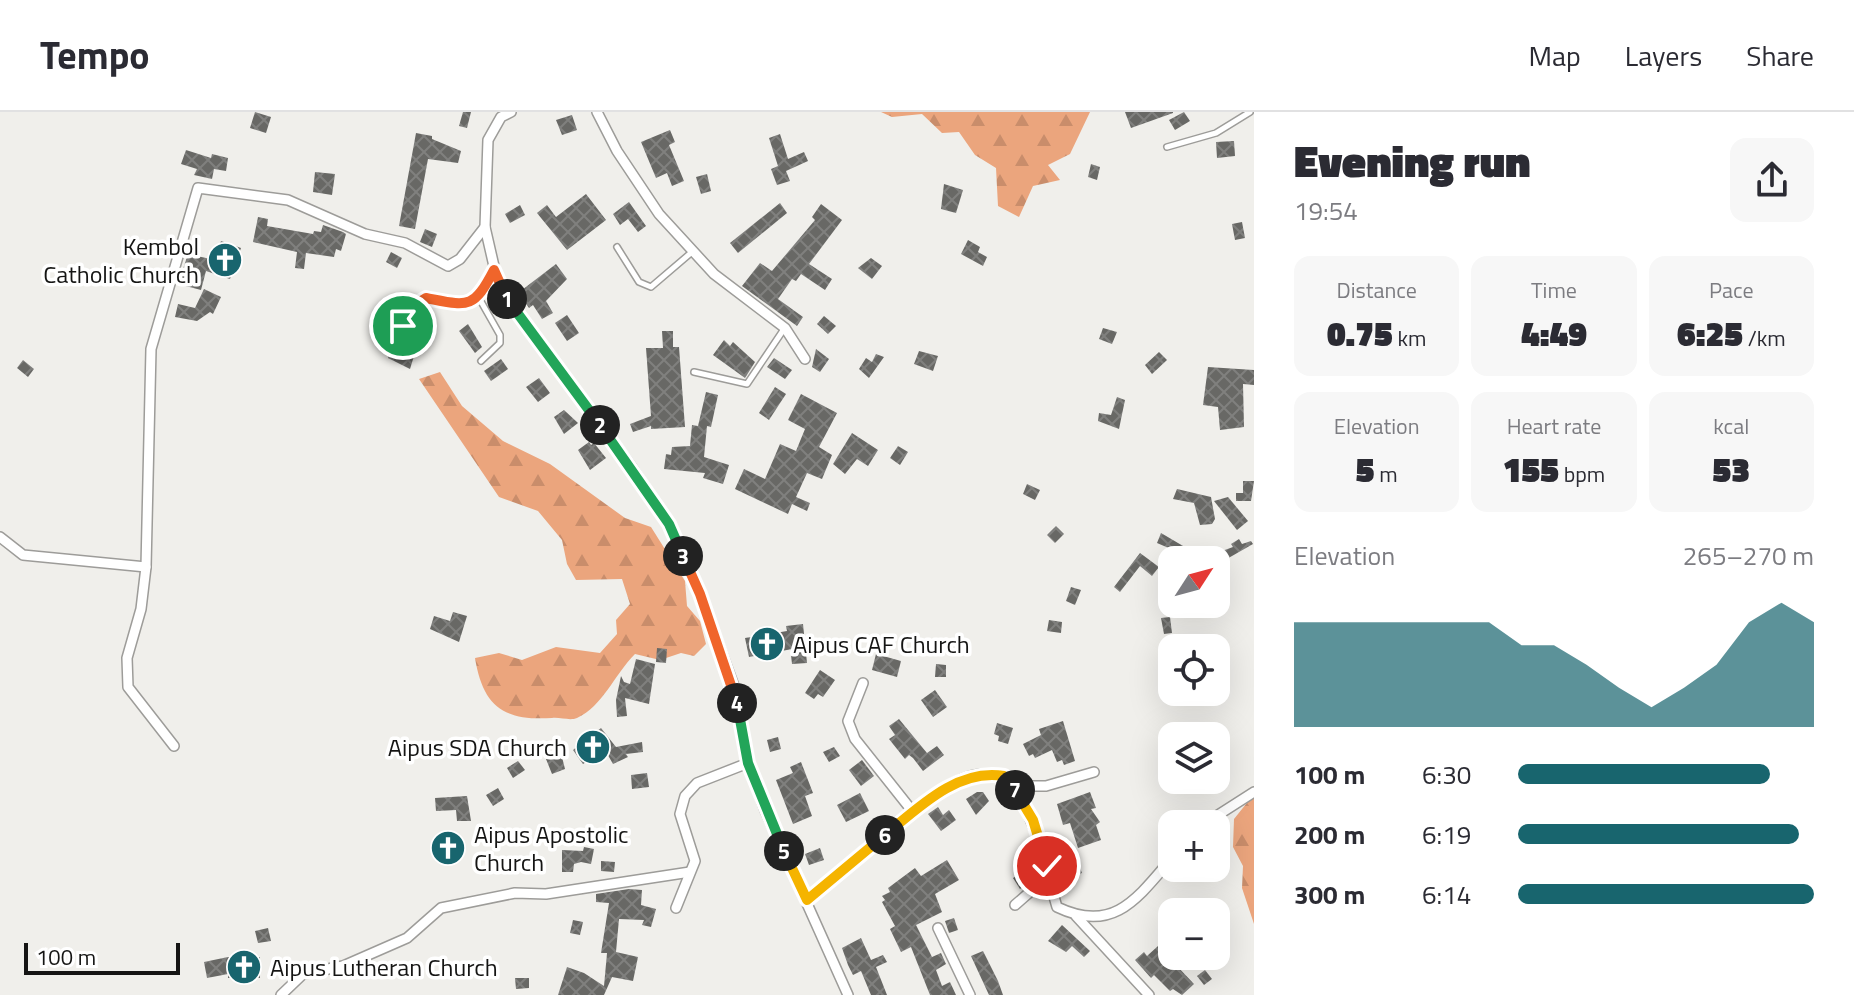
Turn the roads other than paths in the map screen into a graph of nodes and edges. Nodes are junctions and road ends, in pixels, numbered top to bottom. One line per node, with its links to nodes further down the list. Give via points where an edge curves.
1 (511, 112): 4 (street)
2 (597, 112): 8 (street, via 659,214)
3 (1250, 112): 5 (lane, via 1216,133)
4 (496, 115): 6 (street, via 488,140)
5 (1167, 147)
6 (485, 227): 9 (street); 17 (street, via 471,248 448,266 405,243 365,234 288,200 198,188 151,349)
7 (617, 247): 8 (lane, via 639,282 651,287)
8 (692, 252): 11 (street)
9 (494, 270): 10 (lane); 20 (street, via 499,288 669,524 734,686)
10 (479, 298): 12 (lane, via 464,305 426,298 418,303 403,326); 14 (lane, via 500,335 500,343)
11 (785, 328): 13 (street); 15 (lane, via 747,384)
12 (405, 350)
13 (805, 359)
14 (481, 361)
15 (694, 372)
16 (0, 537): 17 (street, via 23,555)
17 (146, 567): 19 (street, via 127,658 128,687)
18 (863, 683): 25 (street, via 848,721 855,739)
19 (174, 746)
20 (748, 763): 26 (street, via 697,783 685,796 680,814 695,861); 29 (street)
21 (1094, 772): 22 (street, via 1046,786)
22 (1013, 786): 25 (street, via 1004,776 986,773 962,779); 28 (street, via 1033,820)
23 (1254, 792): 24 (street)
24 (1226, 810)
25 (913, 812): 29 (street)
26 (690, 872): 31 (street); 34 (street, via 546,894 515,893 441,908 407,938 343,966 303,974)
27 (1158, 874): 32 (street, via 1111,916)
28 (1048, 876): 30 (street); 32 (street, via 1057,907)
29 (807, 900): 35 (street)
30 (1015, 905)
31 (676, 908)
32 (1076, 916): 37 (street)
33 (938, 928): 36 (street)
34 (281, 995)
35 (848, 995)
36 (970, 995)
37 (1149, 995)

